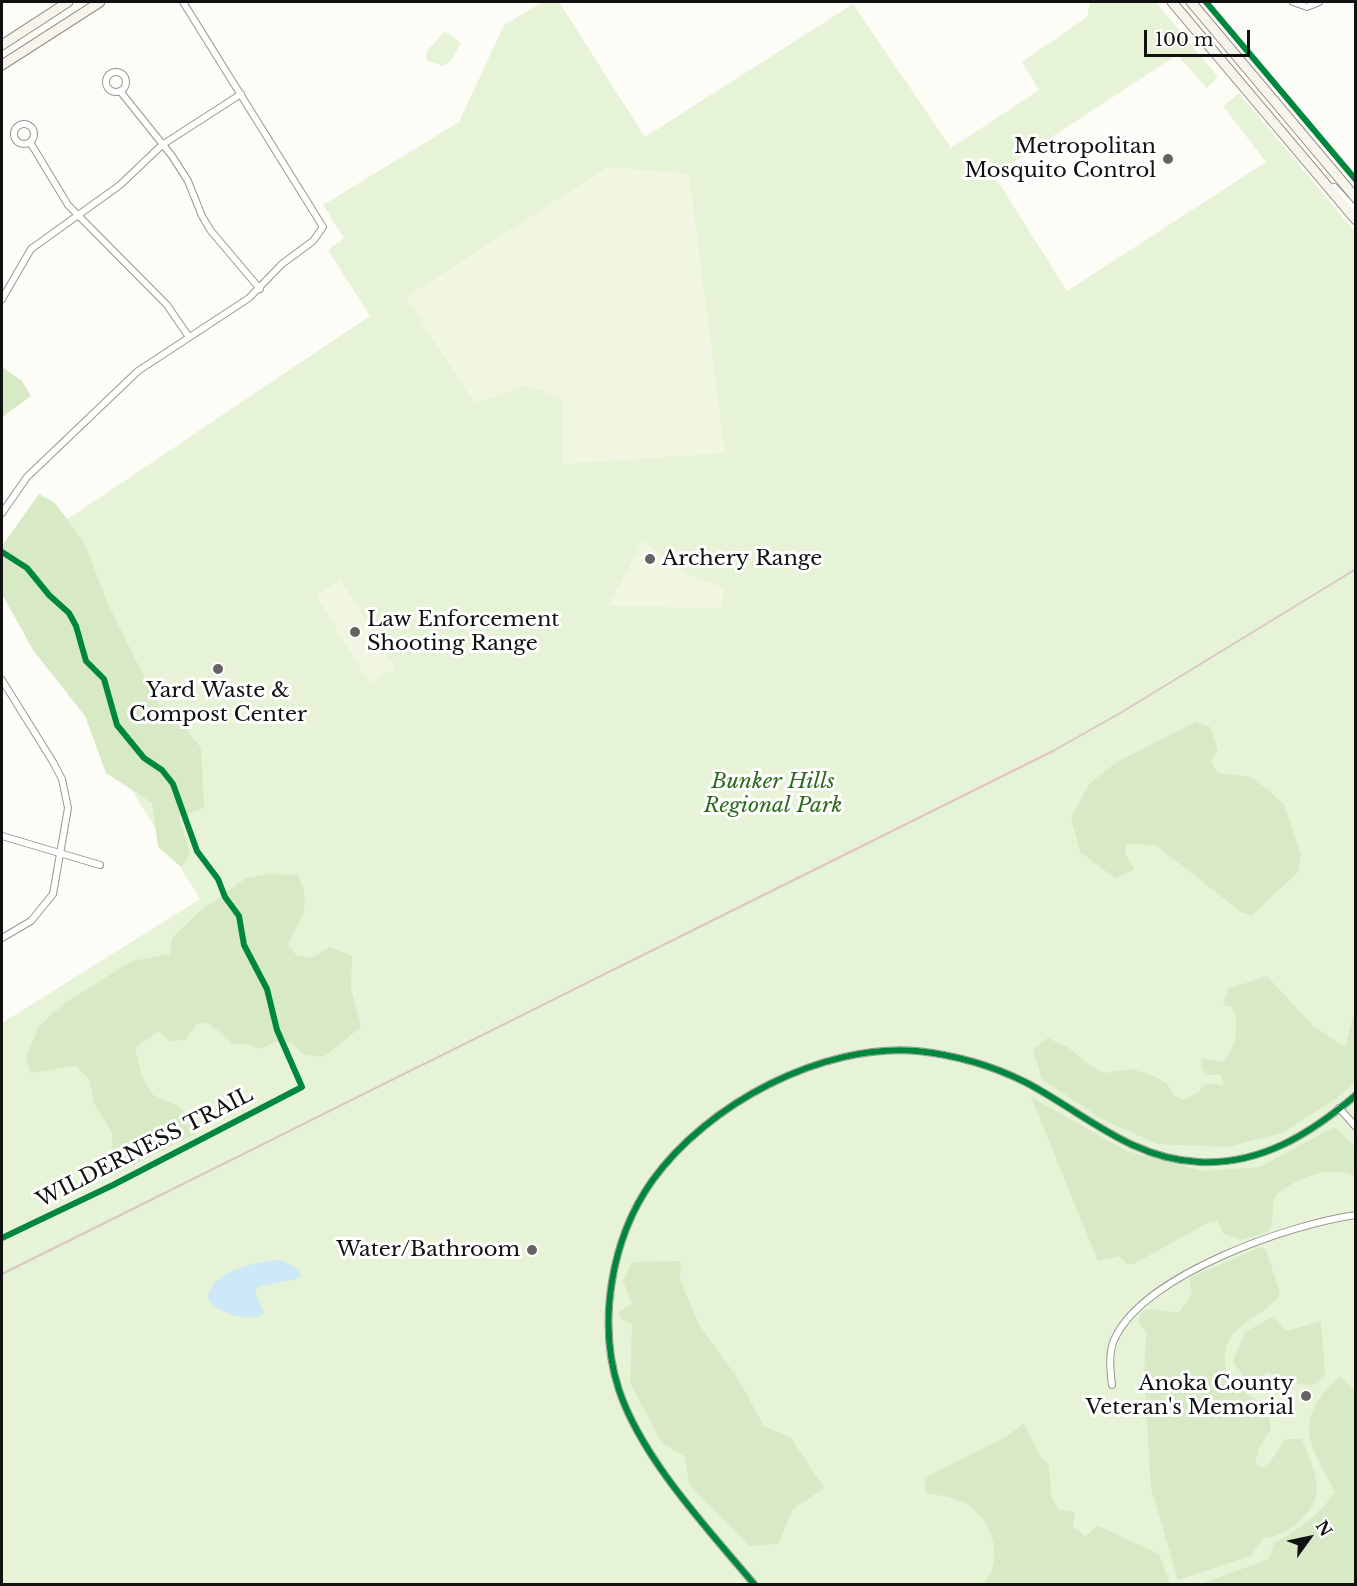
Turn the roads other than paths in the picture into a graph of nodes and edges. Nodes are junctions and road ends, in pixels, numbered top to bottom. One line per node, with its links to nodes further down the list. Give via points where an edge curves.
1 (68, 2): 8 (main road)
2 (100, 2): 9 (main road)
3 (183, 2): 11 (street)
4 (1172, 2): 14 (main road)
5 (1191, 2): 15 (main road)
6 (1293, 2): 7 (street, via 1307,7)
7 (1319, 2)
8 (2, 45)
9 (2, 65)
10 (120, 91): 13 (street)
11 (241, 94): 13 (street); 19 (street, via 323,227)
12 (30, 142): 17 (street, via 59,192)
13 (162, 145): 17 (street, via 120,185); 19 (street, via 188,181 212,231)
14 (1306, 161): 16 (street); 18 (main road)
15 (1356, 198)
16 (1356, 212)
17 (79, 216): 20 (street, via 32,249); 21 (street, via 167,305)
18 (1356, 220)
19 (260, 289): 21 (street)
20 (2, 298)
21 (189, 337): 22 (street, via 123,386 27,477)
22 (2, 513)
23 (2, 681): 25 (street, via 62,779 68,808)
24 (2, 836): 25 (street)
25 (61, 856): 26 (street); 27 (street, via 47,904 31,921)
26 (100, 866)
27 (2, 938)
28 (1356, 1095): 29 (street)
29 (1339, 1108): 30 (street); 33 (street, via 1295,1140 1259,1155 1219,1162 1183,1161 1123,1142 1027,1083 988,1066 937,1054 888,1050 838,1057 804,1068 737,1104 699,1133 653,1180 624,1237 610,1296 612,1360 630,1419 649,1450)
30 (1356, 1127)
31 (1356, 1215): 32 (street, via 1282,1232 1194,1270 1162,1289 1135,1311 1115,1336)
32 (1112, 1385)
33 (754, 1584)

